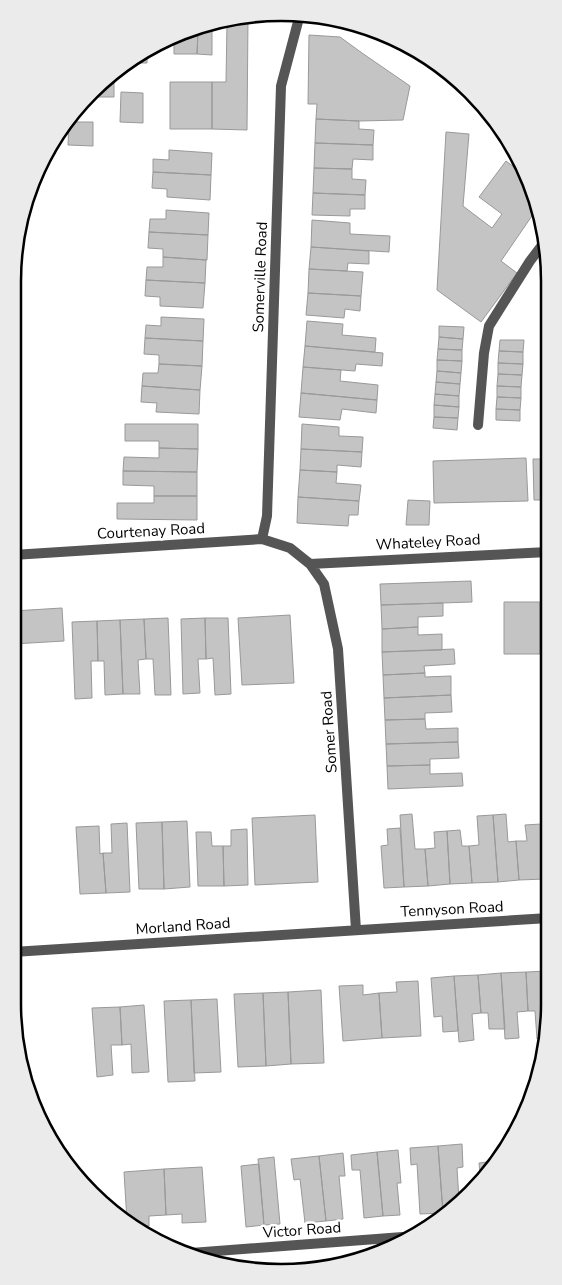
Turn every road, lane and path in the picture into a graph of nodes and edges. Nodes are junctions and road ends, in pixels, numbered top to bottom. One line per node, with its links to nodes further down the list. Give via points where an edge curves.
1 (298, 22): 4 (street, Somerville Road, via 281,86 267,516)
2 (539, 249): 3 (street, via 489,326)
3 (478, 425)
4 (262, 539): 5 (street, Courtenay Road); 7 (street, Courtenay Road)
5 (290, 548): 8 (street, Somer Road)
6 (541, 552): 8 (street, Whateley Road)
7 (21, 553)
8 (310, 564): 10 (street, Somer Road, via 324,584 338,649)
9 (541, 918): 10 (street, Tennyson Road)
10 (356, 930): 11 (street, Morland Road)
11 (21, 951)
12 (395, 1238): 13 (street, Victor Road)
13 (204, 1252)

